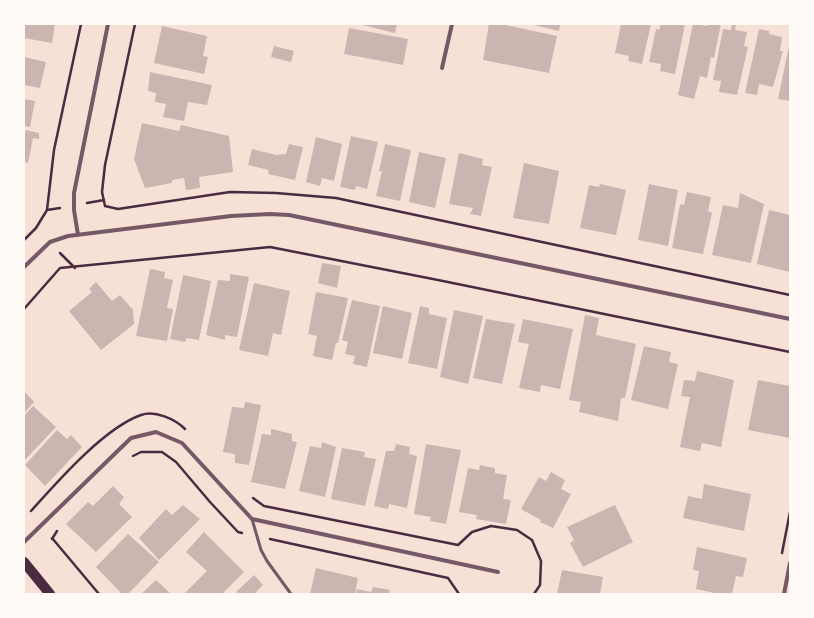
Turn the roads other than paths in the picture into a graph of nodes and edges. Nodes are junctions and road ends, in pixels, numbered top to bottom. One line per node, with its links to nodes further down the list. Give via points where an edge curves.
1 (108, 24): 4 (street, via 74,192)
2 (452, 24): 3 (street)
3 (442, 68)
4 (78, 235): 5 (street, via 50,242); 6 (street, via 231,216 289,215)
5 (24, 267)
6 (790, 319)
7 (252, 519): 8 (street, via 182,443 156,432 131,438); 11 (street); 13 (lane, via 261,550)
8 (24, 542)
9 (24, 562): 12 (main road)
10 (790, 563): 14 (street)
11 (498, 572)
12 (50, 594)
13 (291, 594)
14 (784, 594)

